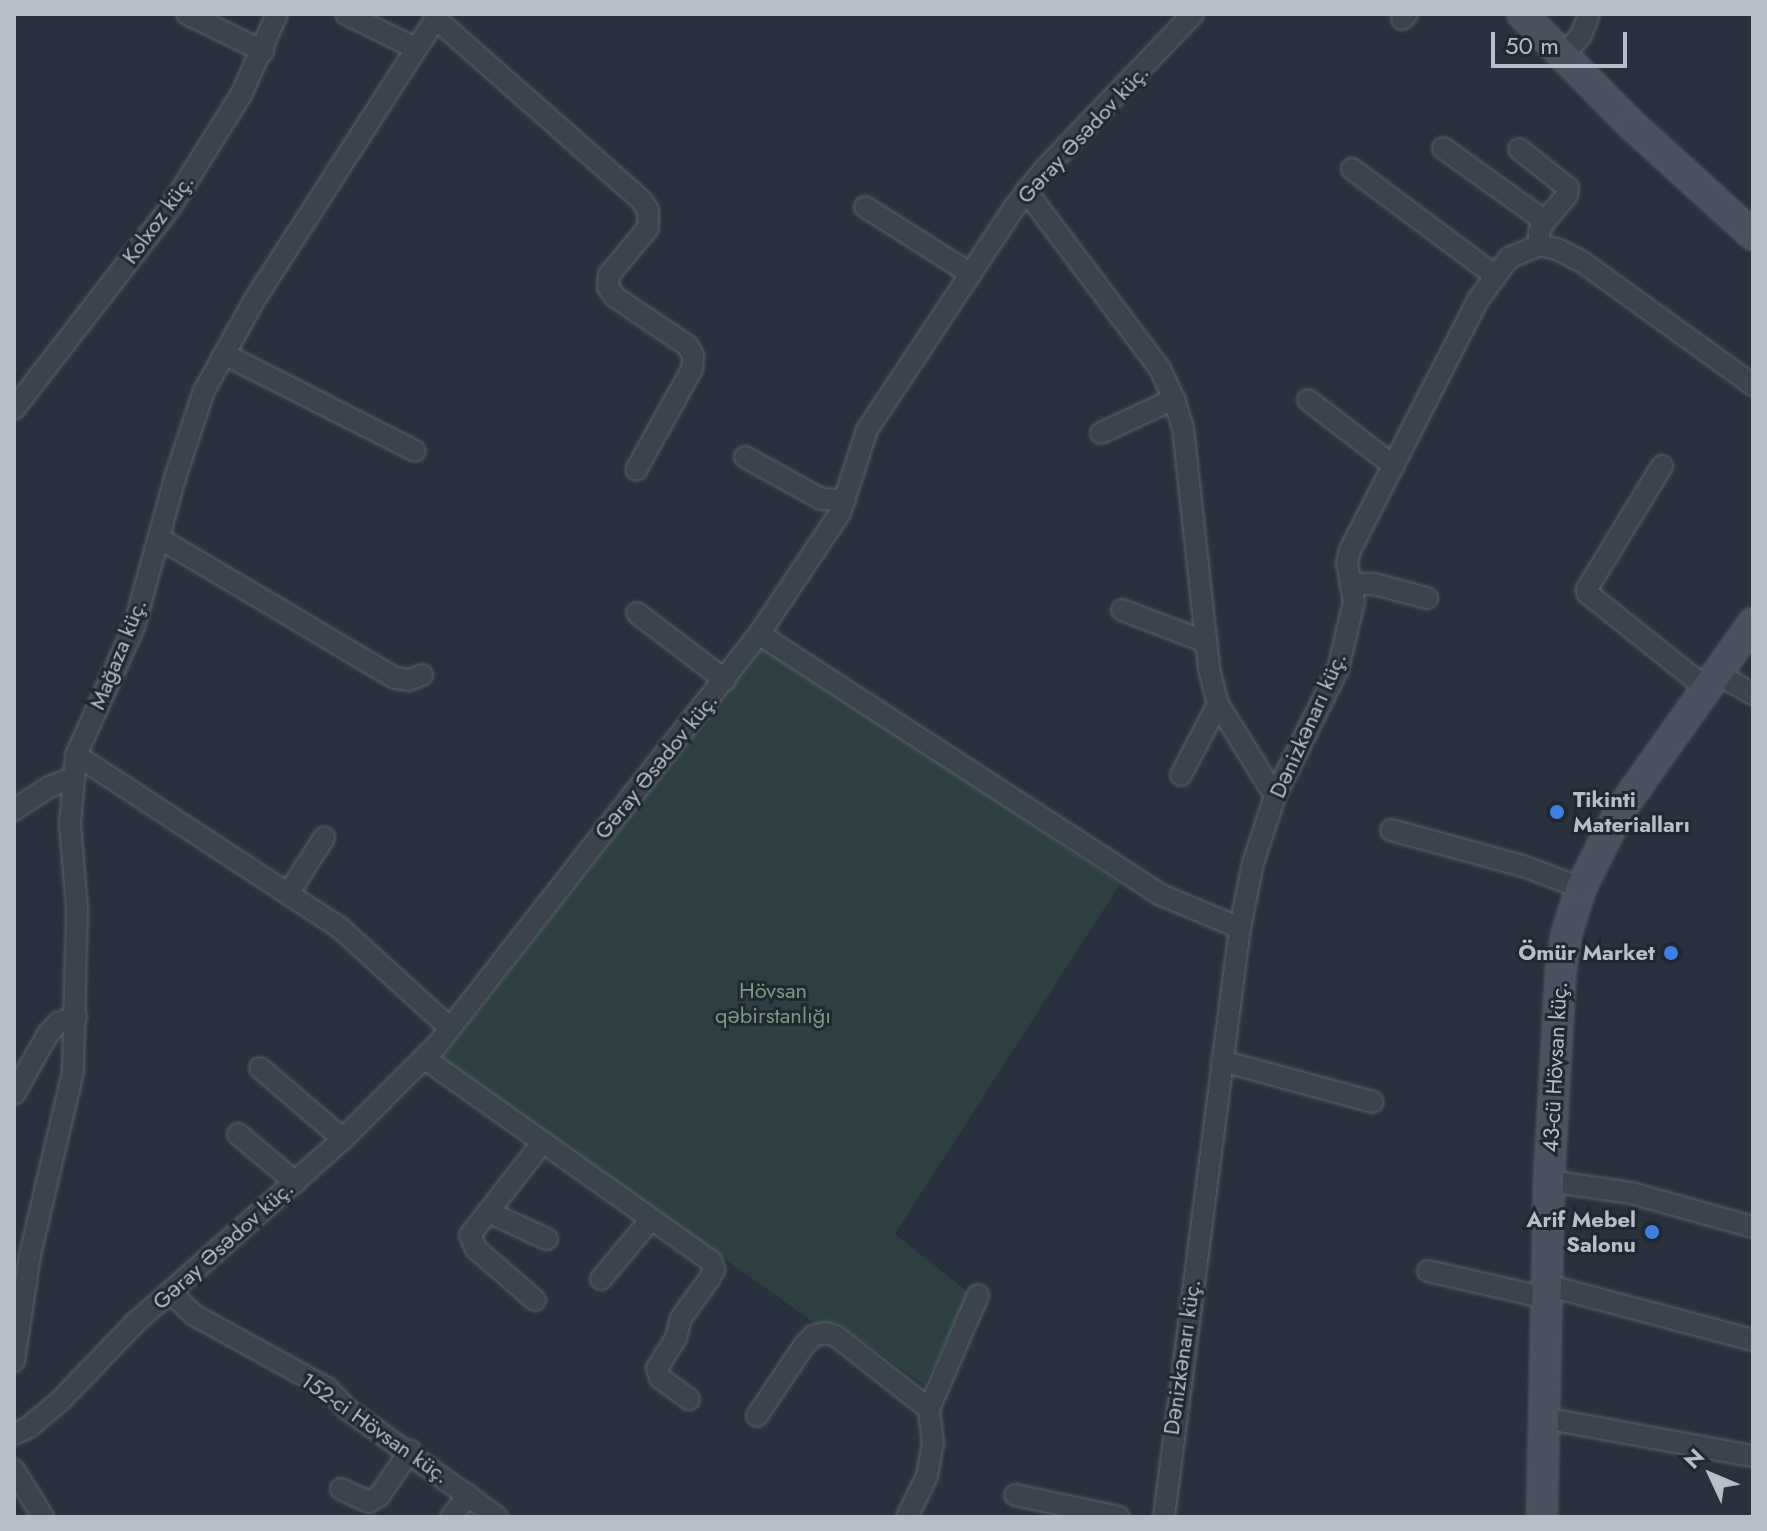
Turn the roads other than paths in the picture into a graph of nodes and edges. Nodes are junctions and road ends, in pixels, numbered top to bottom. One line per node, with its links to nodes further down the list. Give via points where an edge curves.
1 (187, 14): 9 (street)
2 (277, 14): 9 (street, Kolxoz küç.)
3 (346, 14): 8 (street)
4 (1193, 14): 14 (street, Gəray Əsədov küç.)
5 (1522, 14): 10 (main road)
6 (1589, 14): 10 (street, via 1581,35)
7 (438, 16): 8 (street, Mağaza küç.); 31 (street, via 648,210 648,228 609,275 608,287 688,346 693,356 692,369)
8 (415, 48): 21 (street, Mağaza küç.)
9 (263, 51): 25 (street, Kolxoz küç., via 170,208)
10 (1562, 57): 17 (main road)
11 (1443, 148): 16 (street)
12 (1519, 149): 16 (street, via 1568,188)
13 (1352, 169): 20 (street)
14 (1026, 191): 19 (street, Gəray Əsədov küç.); 23 (street, via 1152,359)
15 (865, 207): 19 (street)
16 (1545, 221): 18 (street)
17 (1753, 235)
18 (1539, 245): 20 (street, Dənizkənarı küç., via 1509,258); 22 (street, via 1581,261)
19 (971, 274): 32 (street, Gəray Əsədov küç., via 867,430)
20 (1494, 275): 29 (street, Dənizkənarı küç.)
21 (224, 354): 27 (street); 33 (street, Mağaza küç., via 204,391)
22 (1753, 385)
23 (1174, 399): 26 (street); 40 (street, via 1183,428)
24 (1308, 400): 29 (street)
25 (14, 409)
26 (1101, 433)
27 (415, 451)
28 (745, 457): 32 (street, via 821,499)
29 (1394, 466): 34 (street, Dənizkənarı küç., via 1350,550 1347,563)
30 (1662, 466): 43 (street, via 1587,593)
31 (636, 470)
32 (845, 500): 39 (street, Gəray Əsədov küç.)
33 (159, 538): 41 (street, via 395,678); 46 (street, Mağaza küç., via 134,627)
34 (1353, 584): 35 (street); 49 (street, Dənizkənarı küç., via 1354,602 1338,669)
35 (1427, 598)
36 (1122, 610): 40 (street)
37 (637, 613): 42 (street)
38 (1753, 623): 43 (main road, 43-cü Hövsan küç.)
39 (759, 634): 42 (street, Gəray Əsədov küç.); 55 (street, via 1159,894)
40 (1206, 642): 45 (street)
41 (422, 675)
42 (725, 680): 57 (street, Gəray Əsədov küç.)
43 (1711, 681): 44 (street); 53 (main road, 43-cü Hövsan küç., via 1619,812)
44 (1753, 694)
45 (1218, 704): 47 (street); 49 (street)
46 (76, 755): 48 (street, Mağaza küç.); 54 (street)
47 (1181, 775)
48 (72, 778): 50 (street); 56 (street, Mağaza küç.)
49 (1275, 796): 55 (street, Dənizkənarı küç., via 1253,863)
50 (16, 805)
51 (1391, 830): 53 (street, via 1523,866)
52 (324, 838): 54 (street)
53 (1581, 888): 66 (main road, 43-cü Hövsan küç., via 1561,969)
54 (288, 894): 57 (street, via 340,928)
55 (1240, 928): 59 (street, Dənizkənarı küç.)
56 (76, 1017): 61 (street, via 58,1023 48,1034); 79 (street, Mağaza küç., via 73,1071 30,1255)
57 (450, 1028): 58 (street, Gəray Əsədov küç.)
58 (424, 1058): 64 (street, Gəray Əsədov küç.); 65 (street)
59 (1222, 1061): 62 (street); 96 (street, Dənizkənarı küç.)
60 (260, 1068): 64 (street)
61 (14, 1094)
62 (1373, 1102)
63 (238, 1134): 67 (street)
64 (343, 1139): 67 (street, Gəray Əsədov küç.)
65 (543, 1142): 68 (street); 69 (street)
66 (1549, 1181): 70 (street, via 1631,1193); 75 (main road, 43-cü Hövsan küç.)
67 (295, 1182): 74 (street, Gəray Əsədov küç.)
68 (488, 1212): 71 (street); 77 (street, via 471,1241)
69 (651, 1219): 73 (street); 80 (street, via 711,1261 714,1269 681,1318 676,1338 657,1368 660,1378)
70 (1753, 1227)
71 (547, 1239)
72 (1428, 1271): 75 (street)
73 (601, 1279)
74 (170, 1292): 84 (street, Gəray Əsədov küç., via 44,1416); 85 (street, 152-ci Hövsan küç., via 194,1315 319,1383 347,1409)
75 (1546, 1292): 78 (street); 83 (main road, 43-cü Hövsan küç.)
76 (978, 1295): 81 (street)
77 (535, 1300)
78 (1753, 1340)
79 (14, 1361)
80 (689, 1399)
81 (929, 1409): 82 (street, via 826,1333 813,1336 803,1347); 94 (street, via 933,1443 927,1476)
82 (757, 1416)
83 (1543, 1418): 86 (street); 97 (main road, 43-cü Hövsan küç.)
84 (14, 1434)
85 (410, 1451): 88 (street, via 379,1496 369,1502); 89 (street, 152-ci Hövsan küç.)
86 (1753, 1456)
87 (14, 1470): 91 (street)
88 (341, 1489)
89 (469, 1495): 92 (street); 93 (street, 152-ci Hövsan küç.)
90 (1015, 1495): 95 (street)
91 (43, 1517)
92 (451, 1517)
93 (497, 1517)
94 (907, 1517)
95 (1119, 1517)
96 (1164, 1517)
97 (1542, 1517)

